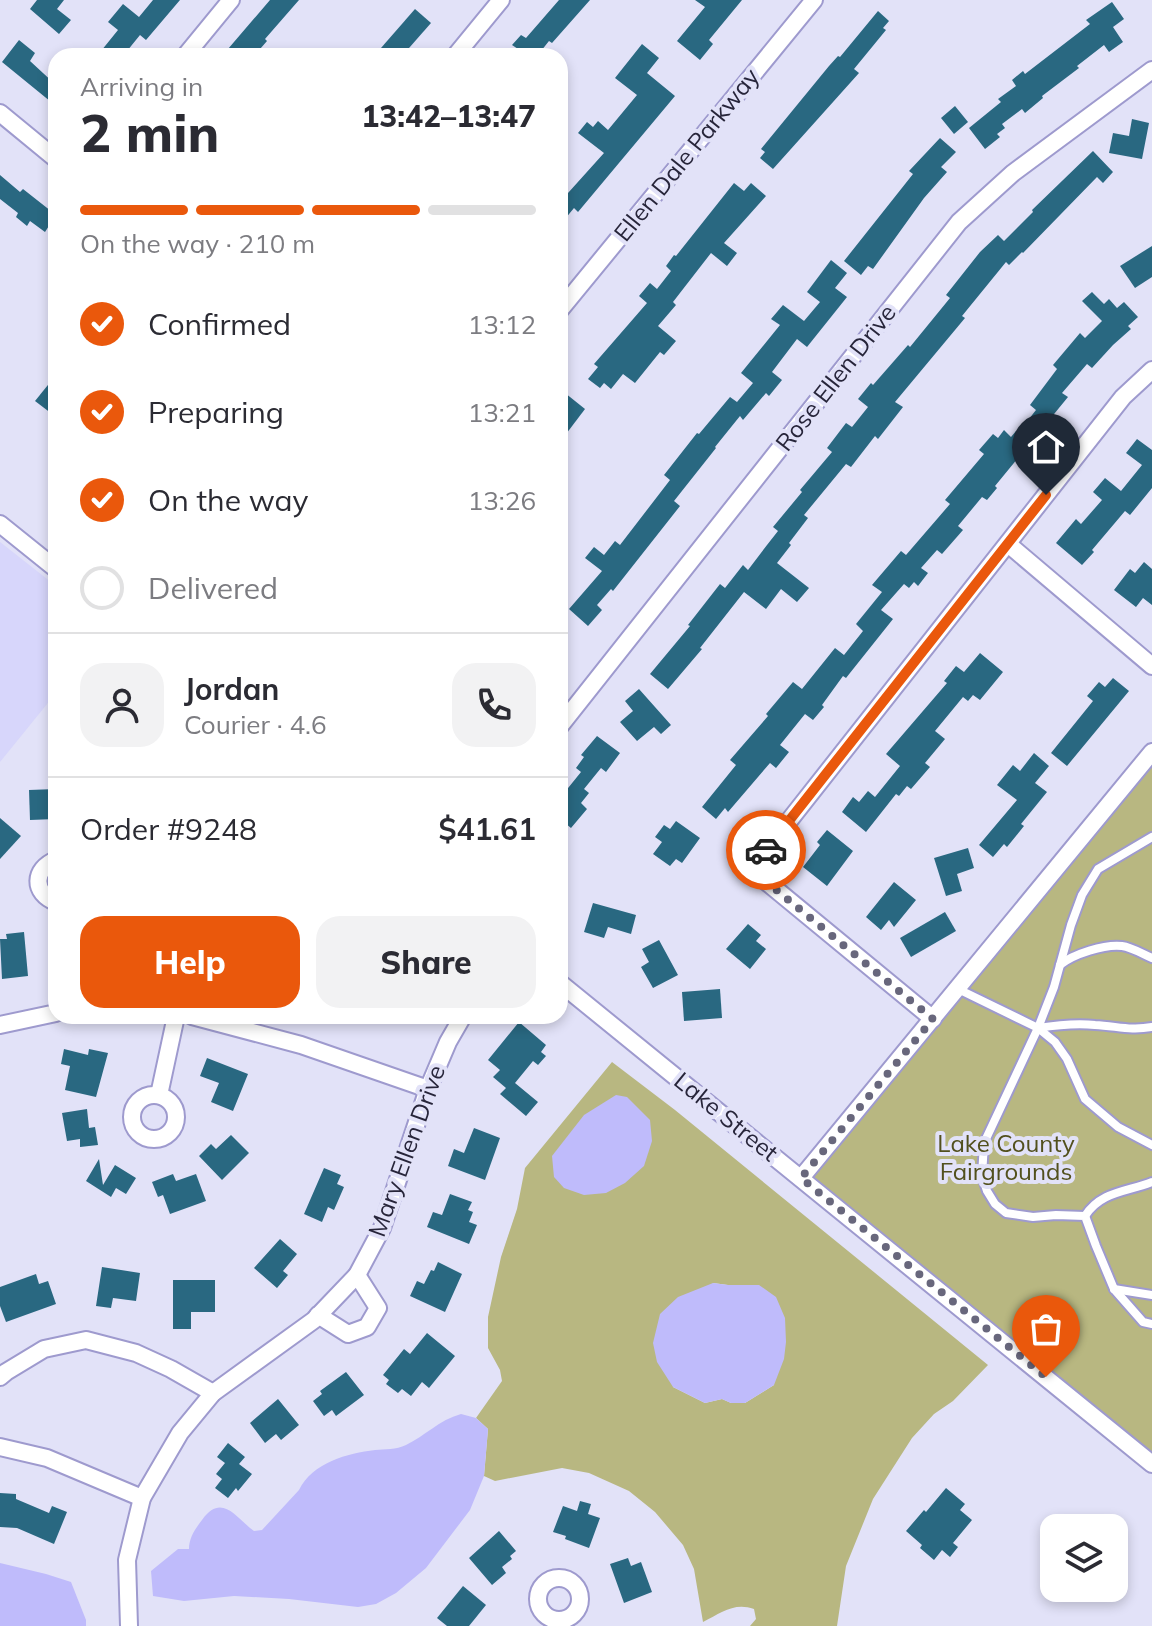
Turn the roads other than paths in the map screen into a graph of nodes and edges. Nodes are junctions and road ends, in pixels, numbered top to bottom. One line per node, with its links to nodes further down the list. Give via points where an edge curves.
1 (231, 0): 4 (street)
2 (501, 0): 5 (street)
3 (814, 0): 9 (street, Ellen Dale Parkway)
4 (192, 48)
5 (462, 48)
6 (1152, 70): 15 (street, Rose Ellen Drive, via 1013,173 959,222)
7 (0, 113): 8 (street)
8 (48, 152)
9 (568, 300)
10 (1152, 370): 12 (street, via 1123,397)
11 (0, 524): 13 (street)
12 (1008, 544): 14 (street); 25 (street, via 751,869)
13 (48, 563)
14 (1152, 666)
15 (568, 716)
16 (1152, 752): 23 (street)
17 (1151, 840): 21 (lane, via 1098,869 1082,895)
18 (48, 864): 19 (street, via 39,882)
19 (48, 898)
20 (1152, 958): 21 (lane, via 1122,946 1090,950)
21 (1060, 965): 31 (lane)
22 (568, 989): 35 (street, Lake Street)
23 (958, 989): 25 (street); 31 (lane)
24 (48, 1015): 29 (street)
25 (933, 1019): 35 (street)
26 (174, 1024): 33 (street)
27 (222, 1024): 32 (street)
28 (458, 1024): 32 (street, Mary Ellen Drive)
29 (0, 1025)
30 (1152, 1027): 31 (lane)
31 (1038, 1028): 34 (lane, via 1067,1059 1085,1099 1118,1127); 37 (lane, via 984,1143 982,1176 995,1204 1006,1213)
32 (428, 1089): 38 (street, Mary Ellen Drive, via 382,1228)
33 (159, 1095)
34 (1152, 1145)
35 (801, 1178): 46 (street, Lake Street)
36 (1152, 1182): 37 (lane, via 1092,1205)
37 (1085, 1216): 39 (lane)
38 (357, 1275): 41 (street, Mary Ellen Drive); 41 (street, via 378,1308 367,1327 348,1334)
39 (1114, 1289): 40 (lane); 42 (lane, via 1143,1322)
40 (1152, 1295)
41 (318, 1315): 44 (street, Mary Ellen Drive)
42 (1152, 1324)
43 (0, 1377): 44 (street, via 44,1349 86,1340 136,1353)
44 (213, 1393): 47 (street, Mary Ellen Drive, via 180,1433)
45 (0, 1447): 47 (street, via 47,1458)
46 (1152, 1464)
47 (142, 1498): 48 (street, Mary Ellen Drive, via 127,1560)
48 (129, 1626)

